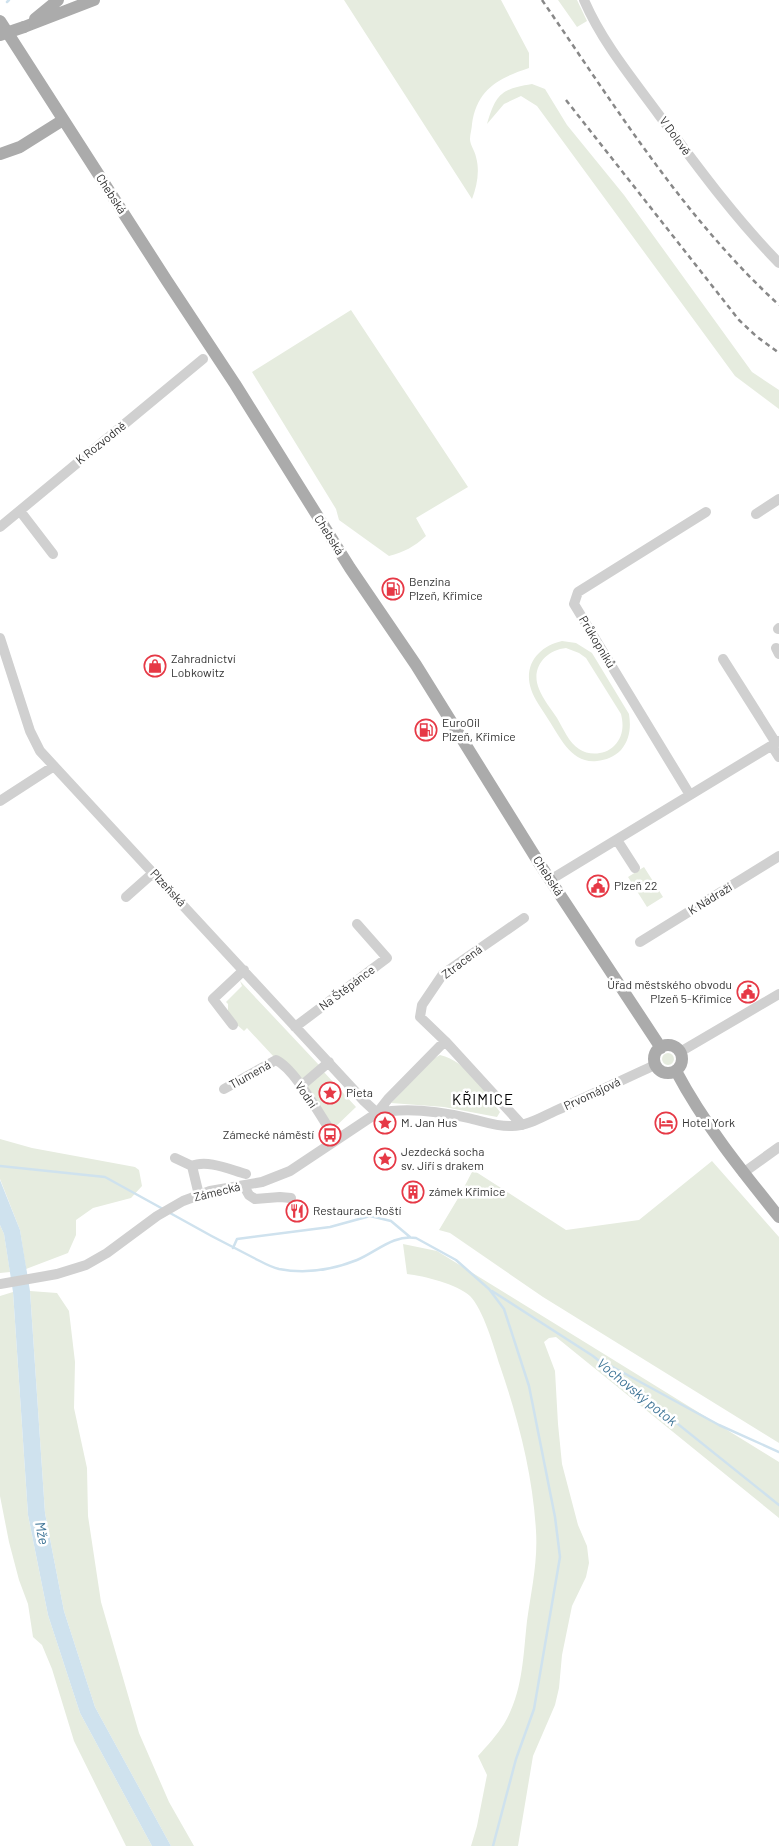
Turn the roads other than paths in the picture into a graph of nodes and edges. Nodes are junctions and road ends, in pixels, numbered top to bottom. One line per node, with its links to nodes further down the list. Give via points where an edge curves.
1 (58, 0): 4 (main road)
2 (94, 0): 4 (main road)
3 (584, 0): 9 (street, V Dolově, via 614,54 708,181)
4 (43, 17): 6 (main road, bridge)
5 (0, 21): 7 (main road, Chebská)
6 (0, 35)
7 (63, 120): 8 (main road, via 20,147); 28 (main road, Chebská, via 416,666)
8 (0, 154)
9 (779, 263)
10 (203, 359): 12 (street, K Rozvodně)
11 (779, 499): 14 (street)
12 (20, 511): 15 (street, K Rozvodně); 16 (street)
13 (706, 512): 22 (street, Průkopníků, via 578,592 574,604)
14 (756, 514)
15 (0, 527)
16 (53, 554)
17 (0, 638): 21 (street, Plzeňská, via 30,731)
18 (723, 659): 19 (street)
19 (776, 743): 20 (street); 22 (street)
20 (779, 757)
21 (54, 766): 23 (street); 27 (street, Plzeňská)
22 (690, 795): 24 (street)
23 (0, 801)
24 (617, 840): 26 (street); 28 (street)
25 (779, 856): 32 (street, K Nádraží)
26 (635, 868)
27 (153, 872): 29 (street); 33 (street, Plzeňská)
28 (550, 880): 38 (main road, Chebská)
29 (126, 897)
30 (524, 918): 37 (street, Ztracená, via 443,974 422,1005 420,1017)
31 (357, 924): 36 (street, Na Štěpánce, via 387,958)
32 (640, 942)
33 (244, 970): 35 (street, via 213,999); 36 (street, Plzeňská)
34 (779, 994): 39 (street)
35 (233, 1025)
36 (296, 1027): 41 (street, Plzeňská)
37 (445, 1041): 46 (street); 47 (street)
38 (661, 1048): 39 (main road, via 669,1045); 42 (main road, via 655,1055)
39 (680, 1052): 43 (main road, via 682,1064)
40 (276, 1060): 44 (street, Vodní); 45 (street, Tlumená)
41 (329, 1062): 44 (street); 46 (street, Plzeňská)
42 (655, 1065): 43 (main road, via 664,1073); 47 (street, Prvomájová)
43 (676, 1071): 52 (main road)
44 (301, 1086): 48 (street, Vodní)
45 (224, 1089)
46 (377, 1113): 47 (street, via 418,1110 502,1126); 54 (street, Zámecká, via 290,1171 271,1180)
47 (526, 1124)
48 (332, 1133)
49 (779, 1147): 52 (street)
50 (175, 1158): 51 (street)
51 (192, 1166): 53 (street, via 208,1164); 55 (street)
52 (743, 1173): 57 (main road)
53 (246, 1174)
54 (244, 1186): 55 (street, Zámecká); 56 (street, via 255,1199)
55 (199, 1195): 58 (street, Zámecká, via 148,1223 86,1265 58,1274)
56 (292, 1198)
57 (779, 1218)
58 (0, 1284)

